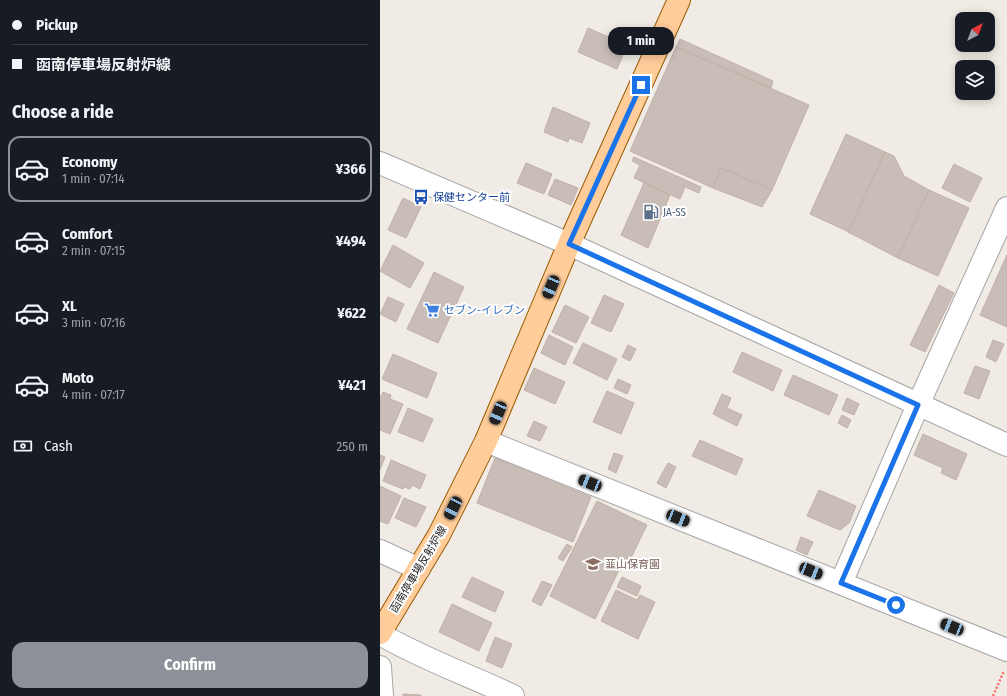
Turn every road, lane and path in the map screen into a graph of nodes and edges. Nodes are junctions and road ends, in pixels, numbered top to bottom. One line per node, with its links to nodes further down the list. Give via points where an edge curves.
1 (679, 0): 4 (main road, 函南停車場反射炉線)
2 (380, 163): 4 (street)
3 (1007, 208): 5 (street)
4 (569, 244): 5 (street); 6 (main road, 函南停車場反射炉線)
5 (918, 405): 7 (street); 10 (street)
6 (486, 441): 9 (main road, 函南停車場反射炉線); 10 (street)
7 (1007, 445)
8 (380, 551): 9 (street)
9 (419, 569): 11 (main road, 函南停車場反射炉線)
10 (841, 583): 12 (street)
11 (380, 634): 16 (street, via 414,653)
12 (1007, 650)
13 (1007, 665): 17 (path)
14 (380, 668): 15 (street)
15 (382, 696)
16 (513, 696)
17 (993, 696)

